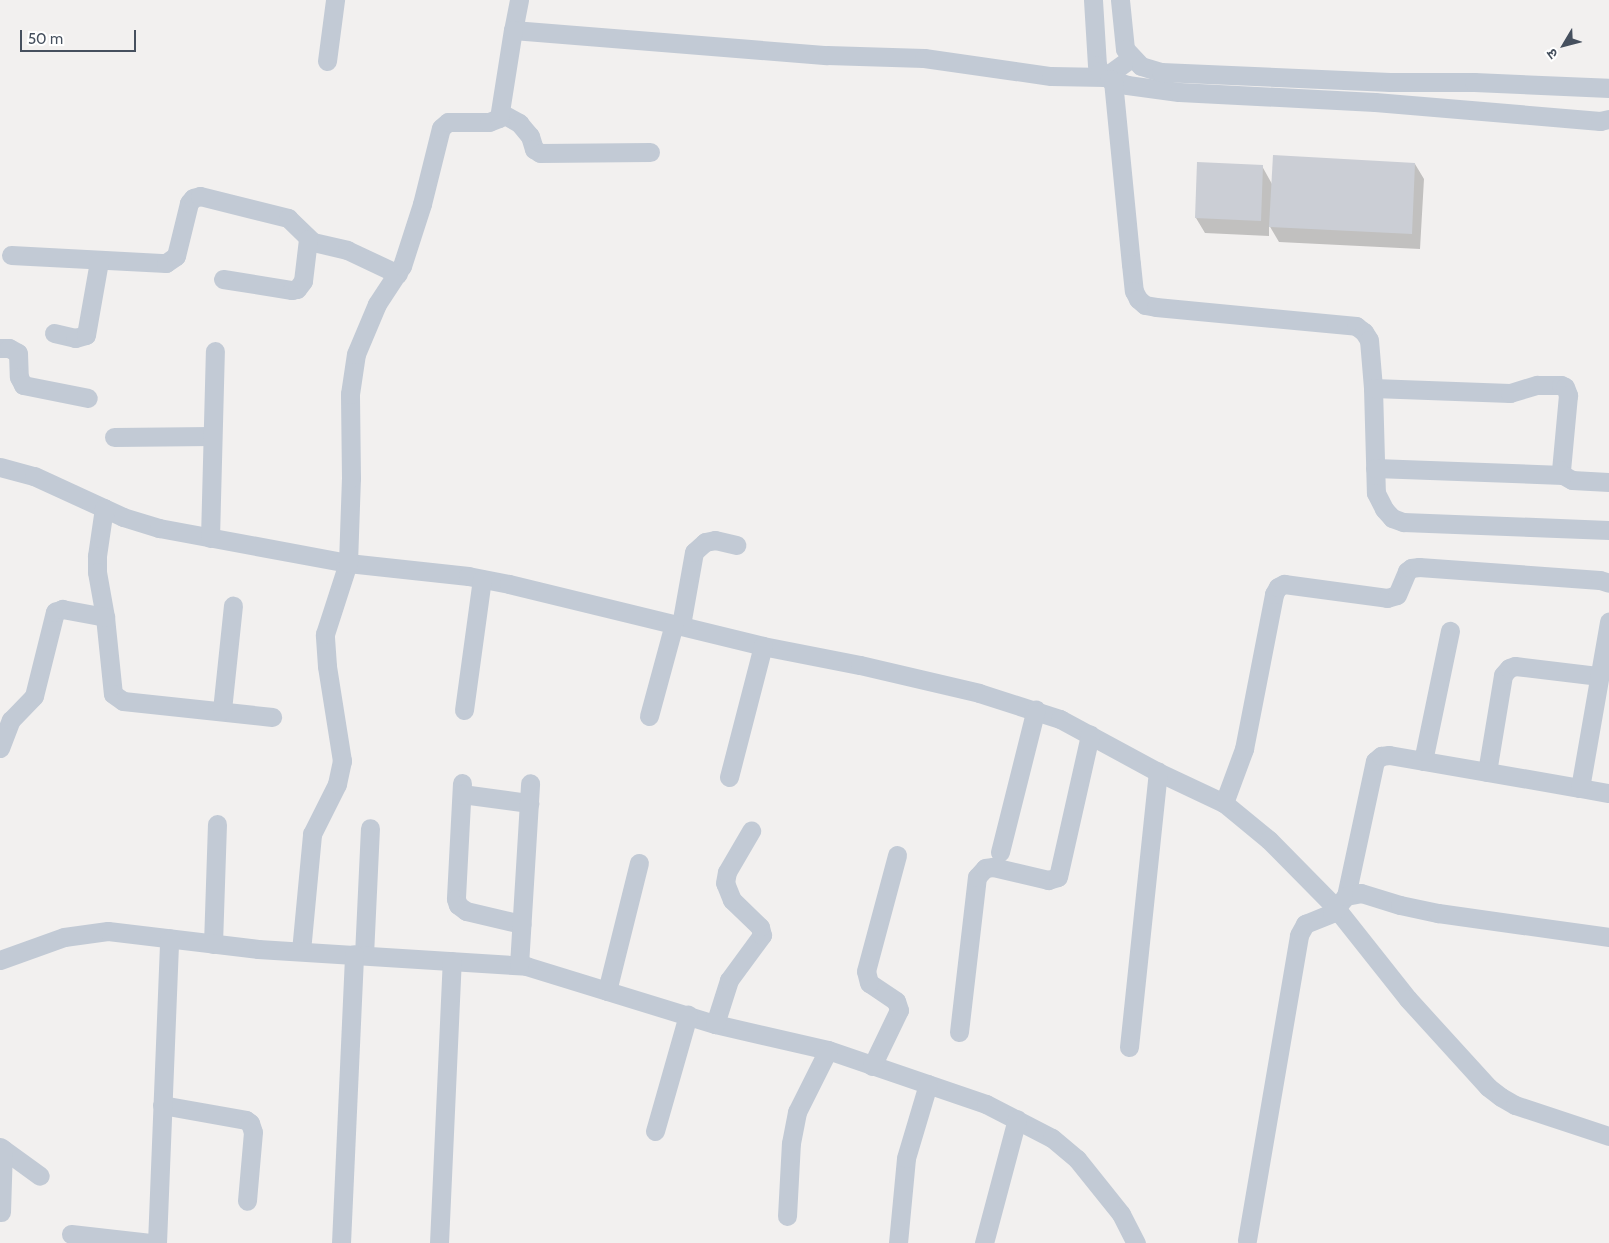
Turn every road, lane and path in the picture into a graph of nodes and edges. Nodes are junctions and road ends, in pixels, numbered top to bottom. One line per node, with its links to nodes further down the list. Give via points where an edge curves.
1 (334, 0): 7 (street)
2 (519, 0): 5 (street)
3 (1093, 0): 8 (street, via 1097,65)
4 (1120, 0): 6 (street, via 1123,43)
5 (513, 30): 8 (street, via 827,56 924,58 1052,76); 12 (street)
6 (1131, 58): 8 (street); 9 (street, via 1141,66 1161,72)
7 (327, 60)
8 (1109, 79): 11 (street, via 1126,86 1179,92); 23 (street, via 1134,291 1138,300 1156,307 1356,326 1369,340)
9 (1390, 82): 10 (street); 11 (street)
10 (1609, 88)
11 (1392, 103): 13 (street, via 1600,121)
12 (501, 113): 14 (street, via 519,123 538,153); 18 (street, via 495,121 448,122 441,128 422,204)
13 (1609, 119)
14 (650, 152)
15 (308, 239): 17 (street, via 288,218 200,196 189,203 172,261 158,264); 18 (street, via 347,250); 19 (street, via 302,281 297,289)
16 (10, 255): 17 (street)
17 (99, 261): 20 (street, via 86,335 75,338)
18 (398, 274): 35 (street, via 377,304 363,334 352,374)
19 (223, 279)
20 (54, 333)
21 (0, 348): 24 (street, via 10,348 18,353 19,377 23,385)
22 (215, 352): 25 (street)
23 (1373, 388): 28 (street); 29 (street, via 1510,393 1537,385 1560,385 1568,395)
24 (88, 398)
25 (212, 436): 26 (street); 33 (street)
26 (114, 437)
27 (0, 468): 31 (street, via 51,482)
28 (1375, 468): 29 (street); 32 (street, via 1376,493 1384,509 1392,518 1403,522)
29 (1563, 475): 30 (street, via 1572,480)
30 (1609, 482)
31 (104, 508): 33 (street, via 141,523); 39 (street, via 97,556)
32 (1609, 530)
33 (210, 538): 35 (street)
34 (736, 545): 41 (street, via 715,540 704,542 694,552)
35 (348, 563): 36 (street); 73 (street, via 325,634 327,666 342,747 341,772 312,834)
36 (482, 579): 41 (street); 48 (street)
37 (1609, 583): 61 (street, via 1419,567 1407,571 1399,592 1392,597 1284,584 1278,587 1244,749)
38 (233, 606): 47 (street)
39 (104, 617): 47 (street, via 111,687 117,698); 52 (street, via 62,609 55,612 34,696 8,725)
40 (1609, 621): 44 (street)
41 (677, 624): 43 (street); 49 (street)
42 (1450, 631): 53 (street)
43 (763, 646): 46 (street, via 860,665); 56 (street)
44 (1599, 676): 45 (street); 55 (street, via 1516,666 1509,668 1503,675)
45 (1601, 706): 58 (street)
46 (1036, 709): 51 (street); 65 (street)
47 (222, 710): 50 (street)
48 (464, 710)
49 (649, 716)
50 (272, 717)
51 (1090, 735): 54 (street); 81 (street, via 1058,877 1048,880 993,867 985,868 977,877)
52 (0, 748)
53 (1424, 761): 55 (street); 68 (street, via 1389,755 1375,761)
54 (1158, 772): 61 (street); 82 (street)
55 (1487, 772): 58 (street)
56 (729, 777)
57 (530, 783): 60 (street)
58 (1580, 788): 59 (street)
59 (1609, 793)
60 (529, 803): 69 (street); 69 (street, via 462,788 458,905 466,911)
61 (1224, 803): 68 (street)
62 (217, 824): 72 (street)
63 (370, 828): 74 (street)
64 (750, 831): 80 (street, via 727,872 726,883 732,900 760,927 758,941 729,980)
65 (1000, 852)
66 (897, 855): 84 (street, via 866,971 869,983 896,1001 899,1010)
67 (639, 863): 78 (street)
68 (1341, 901): 70 (street, via 1361,893 1400,906 1438,913); 89 (street, via 1408,999 1488,1087 1515,1104); 96 (street, via 1328,915 1310,920 1301,927)
69 (521, 924): 77 (street)
70 (1609, 937)
71 (169, 938): 72 (street); 75 (street, via 108,931 88,933 64,937); 86 (street)
72 (213, 944): 73 (street)
73 (301, 951): 74 (street)
74 (359, 955): 76 (street); 99 (street)
75 (0, 960)
76 (452, 961): 77 (street); 100 (street)
77 (519, 965): 78 (street)
78 (607, 991): 79 (street)
79 (688, 1014): 80 (street); 88 (street)
80 (715, 1024): 83 (street)
81 (959, 1032)
82 (1129, 1047)
83 (828, 1050): 84 (street); 94 (street, via 797,1112 791,1143)
84 (872, 1066): 85 (street)
85 (928, 1084): 87 (street, via 986,1104); 101 (street, via 906,1158)
86 (162, 1105): 92 (street, via 250,1123 253,1132); 98 (street)
87 (1017, 1120): 102 (street); 103 (street, via 1052,1138 1077,1159 1121,1214)
88 (654, 1131)
89 (1609, 1136)
90 (2, 1148): 91 (street); 93 (street)
91 (40, 1176)
92 (247, 1201)
93 (1, 1212)
94 (787, 1216)
95 (70, 1234): 97 (street)
96 (1247, 1240)
97 (150, 1243)
98 (157, 1243)
99 (341, 1243)
100 (439, 1243)
101 (898, 1243)
102 (984, 1243)
103 (1136, 1243)

